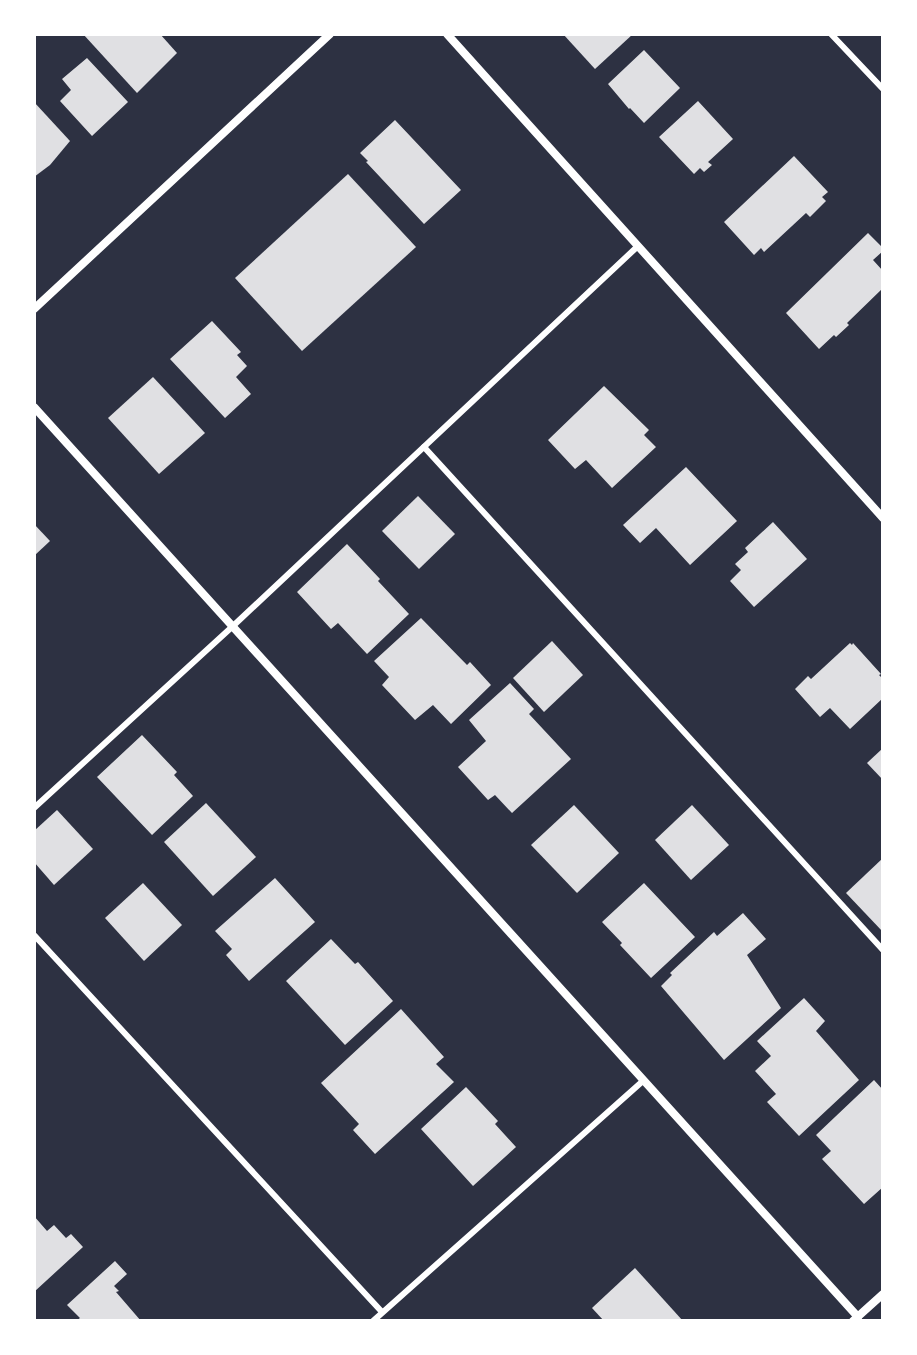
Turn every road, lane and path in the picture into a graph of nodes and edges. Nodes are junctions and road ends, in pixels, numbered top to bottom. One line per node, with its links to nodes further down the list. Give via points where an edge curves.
1 (330, 34): 6 (street)
2 (447, 34): 5 (street)
3 (831, 34): 4 (lane)
4 (883, 89)
5 (638, 246): 8 (lane); 9 (street)
6 (34, 309)
7 (34, 407): 10 (street)
8 (424, 447): 10 (lane); 13 (lane)
9 (883, 518)
10 (233, 626): 11 (lane); 14 (street)
11 (34, 808)
12 (34, 935): 16 (lane)
13 (883, 950)
14 (644, 1080): 16 (lane); 17 (street)
15 (883, 1294): 17 (street)
16 (382, 1312): 18 (lane)
17 (856, 1319)
18 (373, 1321)

